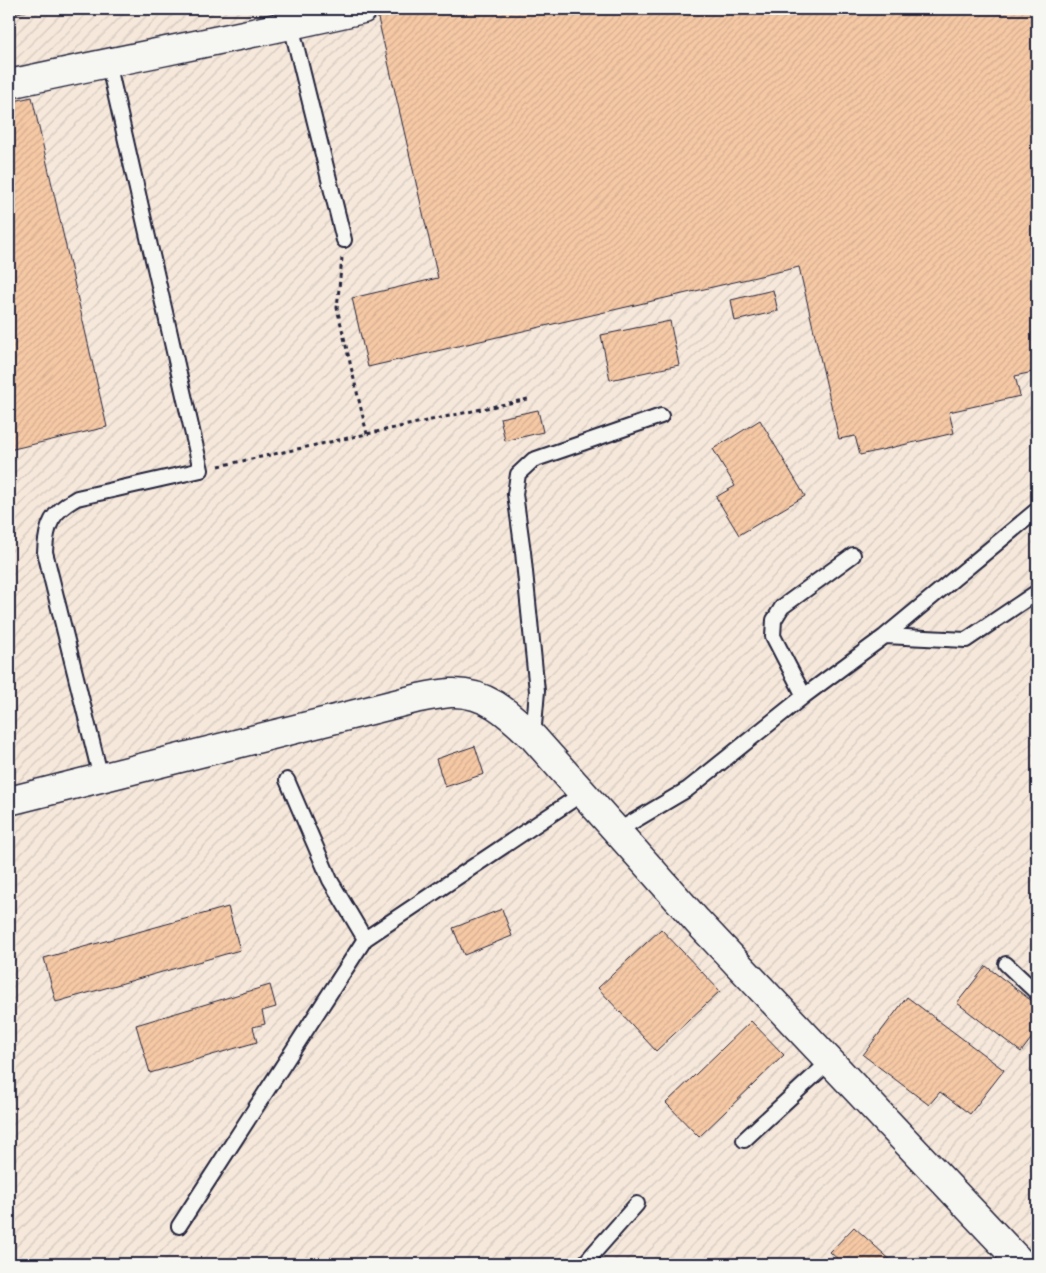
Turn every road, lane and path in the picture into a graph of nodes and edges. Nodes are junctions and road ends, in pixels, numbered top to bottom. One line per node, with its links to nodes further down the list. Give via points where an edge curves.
1 (363, 9): 2 (street)
2 (291, 26): 3 (street); 5 (lane)
3 (108, 62): 4 (street); 9 (lane)
4 (9, 84)
5 (344, 240): 8 (path, via 337,308)
6 (528, 399): 8 (path)
7 (661, 416): 15 (lane, via 533,460 518,474 515,494 537,692)
8 (367, 434): 9 (path)
9 (201, 470): 16 (lane, via 77,498 51,519 45,552)
10 (1037, 510): 13 (lane)
11 (853, 555): 14 (lane, via 782,607 774,620 772,636)
12 (1037, 592): 13 (lane, via 966,640)
13 (885, 636): 14 (lane)
14 (804, 696): 20 (lane, via 688,789)
15 (533, 737): 16 (street, via 508,713 482,698 452,693 419,698); 18 (street)
16 (101, 778): 19 (street)
17 (287, 780): 21 (lane, via 330,880)
18 (583, 793): 20 (street); 21 (lane)
19 (9, 801)
20 (616, 831): 24 (street)
21 (366, 939): 27 (lane)
22 (1006, 964): 23 (lane)
23 (1037, 992)
24 (830, 1061): 25 (lane); 29 (street)
25 (744, 1140)
26 (637, 1204): 28 (lane)
27 (179, 1226)
28 (584, 1264)
29 (1022, 1264)

